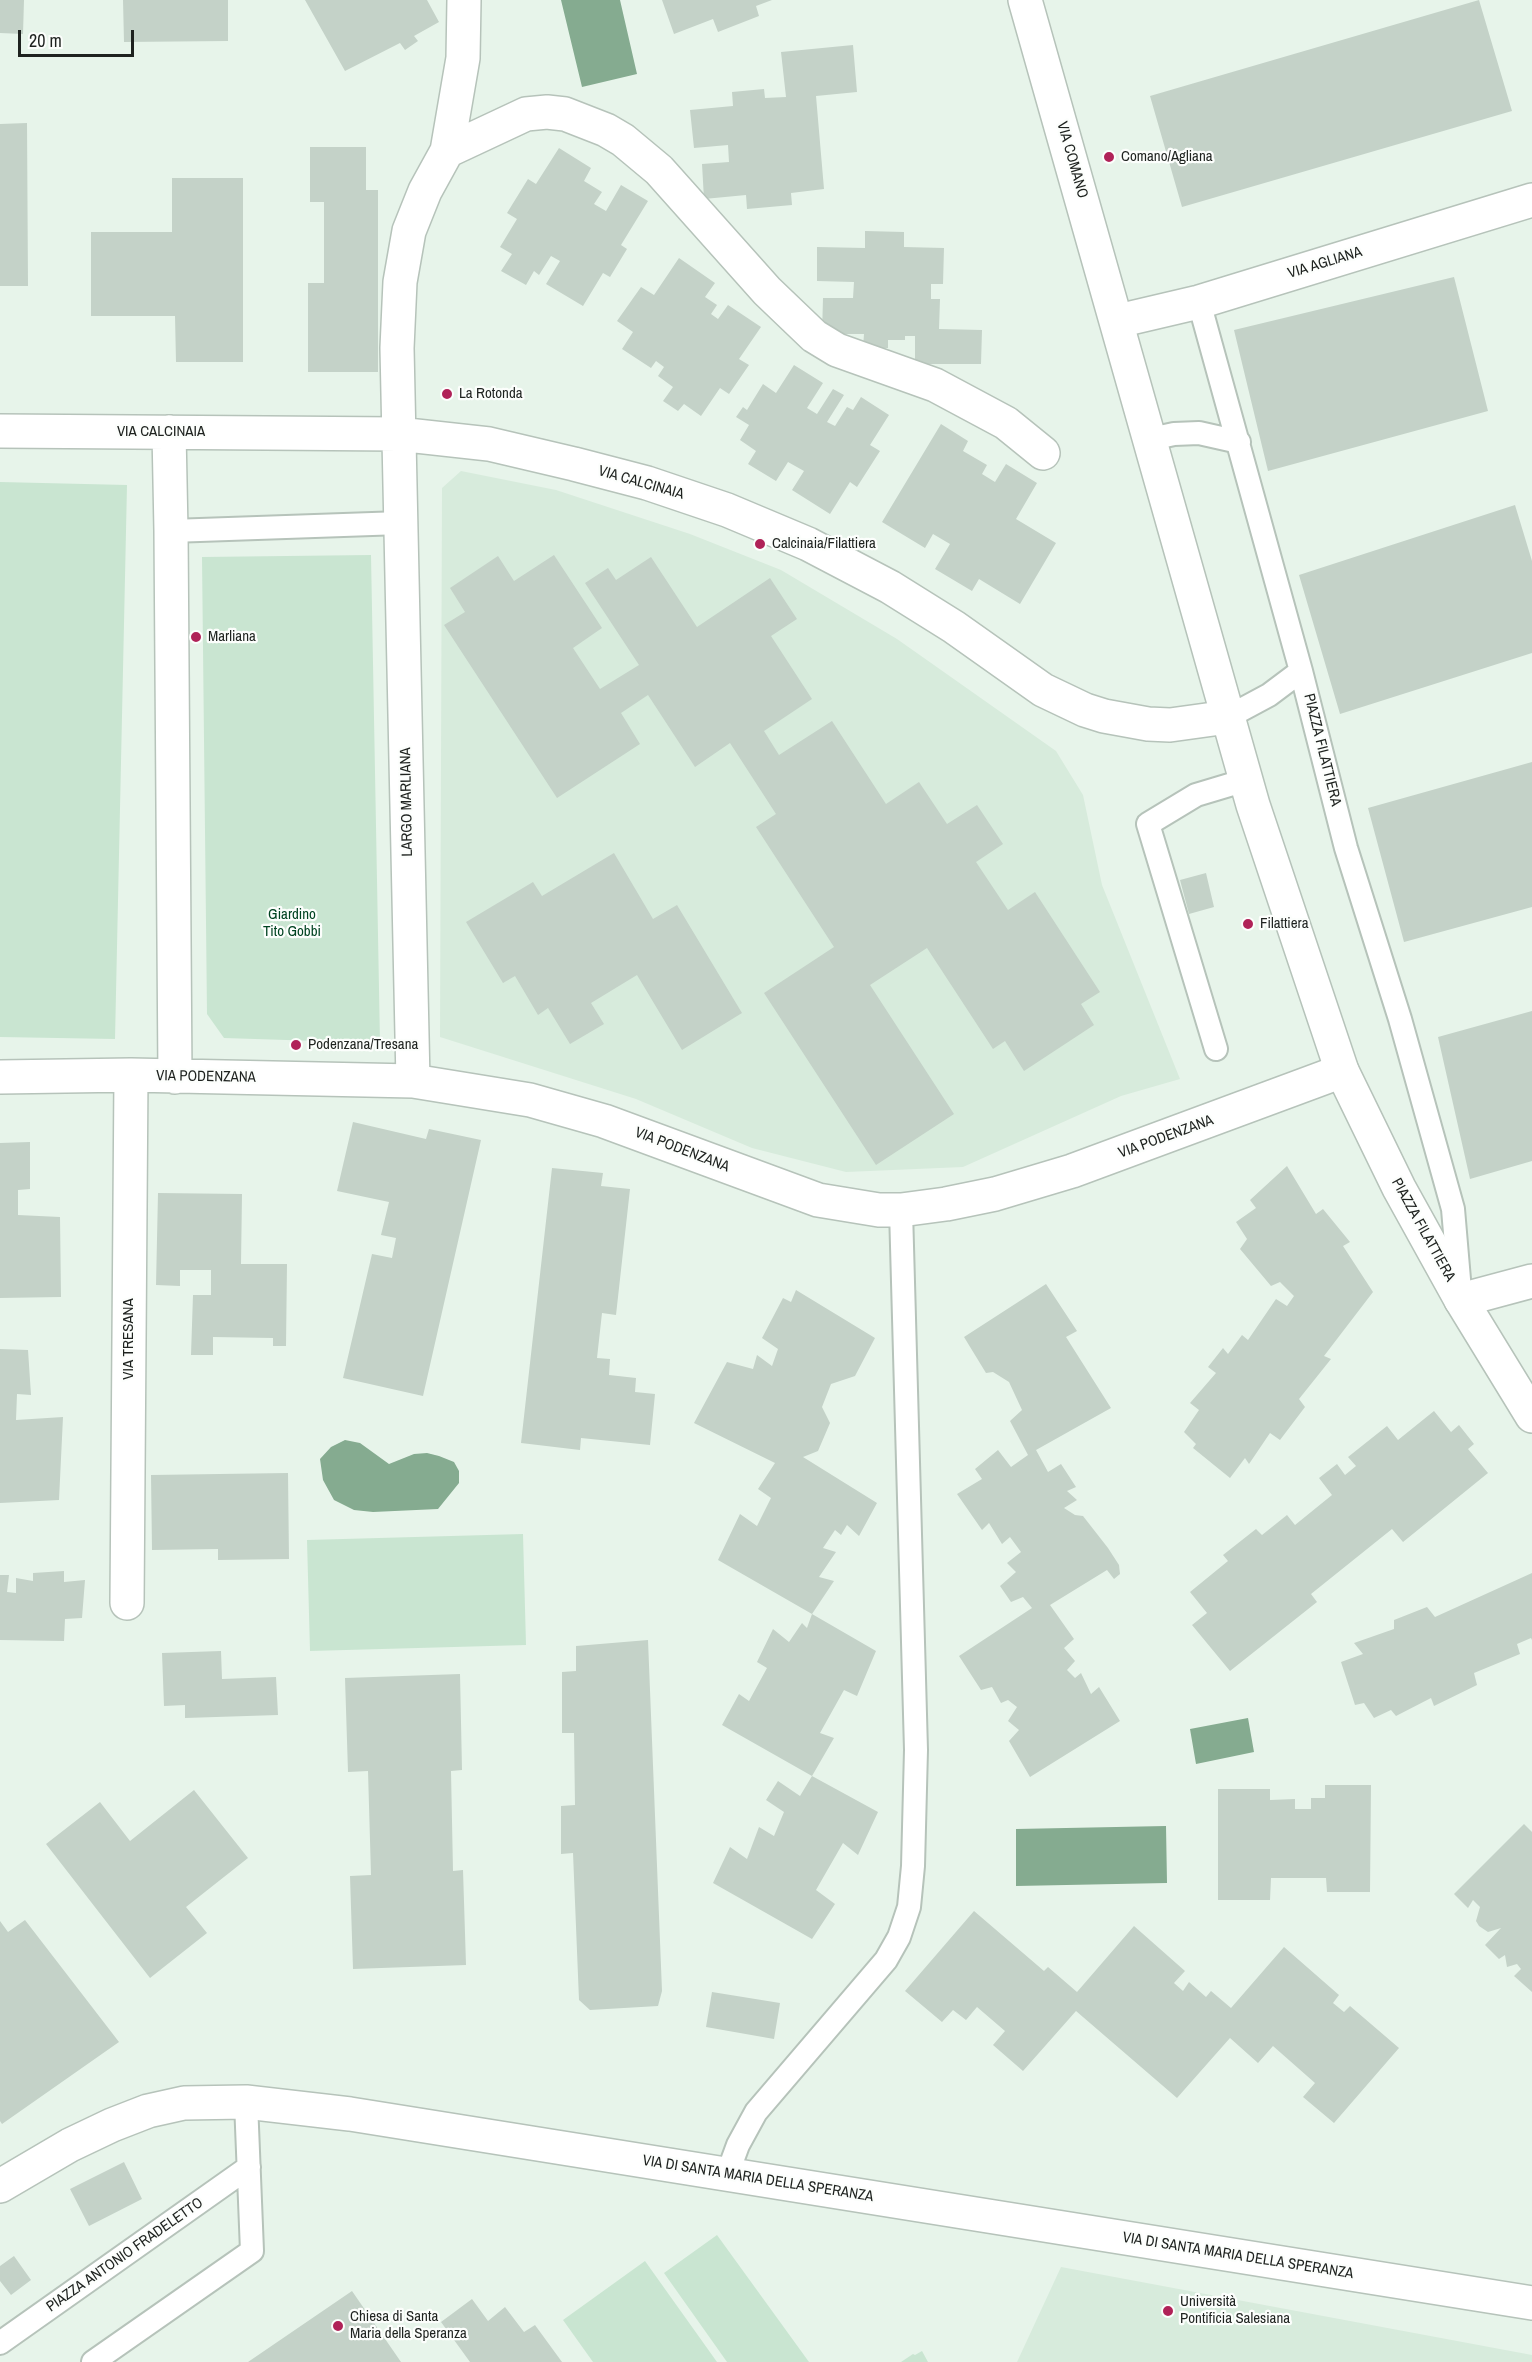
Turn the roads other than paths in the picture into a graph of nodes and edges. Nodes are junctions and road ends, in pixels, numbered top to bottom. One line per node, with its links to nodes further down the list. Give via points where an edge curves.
1 (464, 0): 3 (street, LARGO MARLIANA, via 463,58)
2 (1025, 0): 6 (street, VIA COMANO)
3 (447, 151): 9 (street, LARGO MARLIANA, via 420,201 404,258 400,282); 12 (street, via 526,114 564,114 606,130 658,170 767,291 814,336 837,350 945,390 1006,423)
4 (1532, 200): 5 (street, VIA AGLIANA)
5 (1199, 302): 6 (street, VIA AGLIANA); 11 (lane, PIAZZA FILATTIERA)
6 (1118, 321): 10 (street, PIAZZA FILATTIERA)
7 (0, 431): 8 (street, VIA CALCINAIA)
8 (169, 432): 9 (street, VIA CALCINAIA); 14 (street)
9 (398, 434): 13 (street, LARGO MARLIANA); 16 (street, VIA CALCINAIA, via 489,444 574,464 647,483 736,514 808,544 890,587 1043,690 1094,713 1170,725)
10 (1150, 439): 11 (lane, via 1199,433); 16 (street, PIAZZA FILATTIERA)
11 (1239, 442): 15 (lane, PIAZZA FILATTIERA)
12 (1043, 453)
13 (401, 524): 14 (lane); 23 (street, LARGO MARLIANA)
14 (171, 531): 22 (street)
15 (1301, 671): 16 (lane, PIAZZA FILATTIERA, via 1269,695); 26 (lane, PIAZZA FILATTIERA, via 1346,848 1400,1019 1453,1209)
16 (1228, 717): 17 (street, PIAZZA FILATTIERA)
17 (1246, 780): 18 (lane, via 1196,795 1148,824); 19 (street, PIAZZA FILATTIERA)
18 (1216, 1050)
19 (1342, 1071): 24 (street, VIA PODENZANA, via 1072,1171 995,1194); 26 (street, PIAZZA FILATTIERA)
20 (131, 1075): 21 (street, VIA PODENZANA); 22 (street, VIA PODENZANA); 28 (street, VIA TRESANA)
21 (0, 1077)
22 (175, 1077): 23 (street, VIA PODENZANA)
23 (412, 1081): 24 (street, VIA PODENZANA, via 530,1100 604,1121 818,1200)
24 (901, 1210): 31 (lane, via 916,1750 909,1908 886,1960 756,2112)
25 (1532, 1281): 26 (street)
26 (1461, 1300): 27 (street)
27 (1532, 1416)
28 (127, 1603)
29 (246, 2102): 30 (lane); 31 (street, VIA DI SANTA MARIA DELLA SPERANZA, via 317,2109); 32 (street, VIA DI SANTA MARIA DELLA SPERANZA, via 184,2103 148,2111 70,2145)
30 (249, 2167): 34 (lane, PIAZZA ANTONIO FRADELETTO); 35 (lane, via 252,2251)
31 (727, 2175): 33 (street, VIA DI SANTA MARIA DELLA SPERANZA)
32 (0, 2186)
33 (1532, 2303)
34 (0, 2343)
35 (93, 2362)

